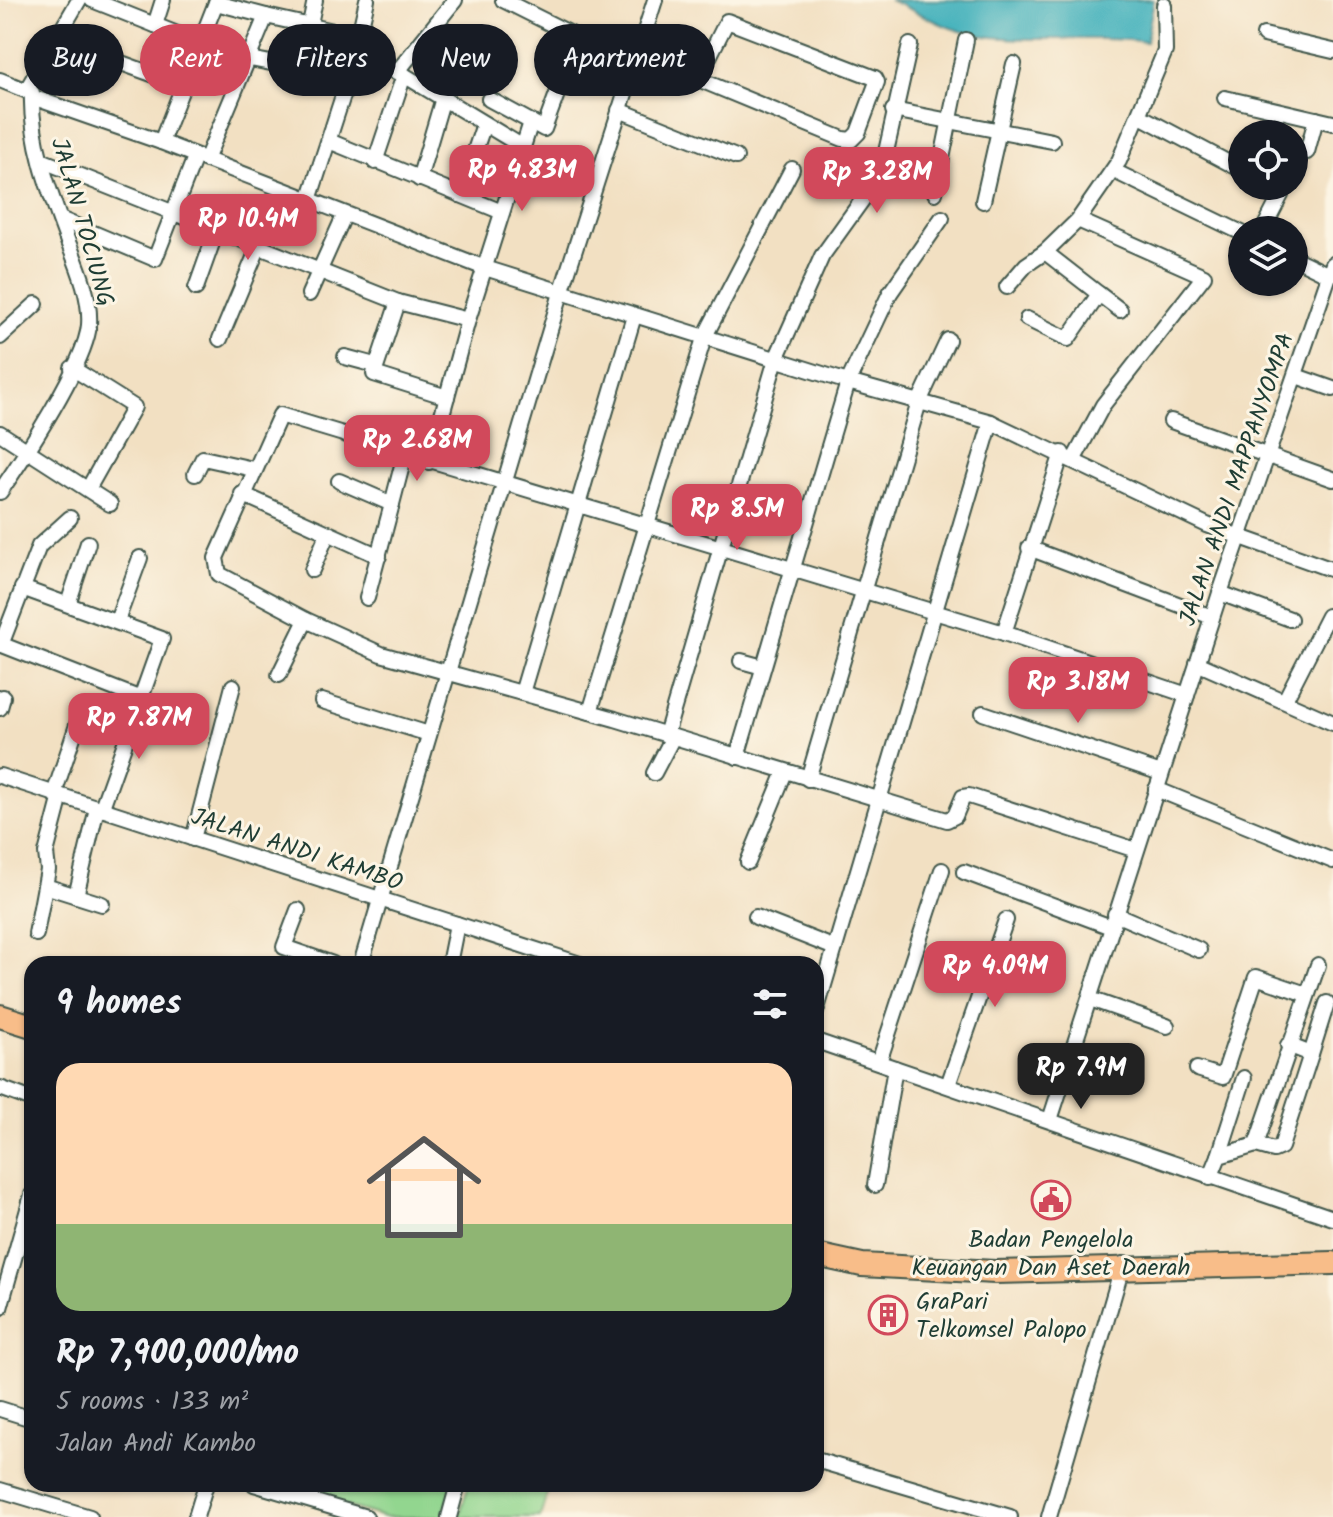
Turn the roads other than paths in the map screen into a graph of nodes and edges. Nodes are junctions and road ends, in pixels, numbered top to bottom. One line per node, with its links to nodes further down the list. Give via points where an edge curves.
1 (79, 0): 13 (street)
2 (92, 0): 10 (street)
3 (163, 0): 15 (street)
4 (315, 0): 17 (street)
5 (367, 0): 18 (street)
6 (455, 0): 27 (street)
7 (503, 0): 42 (street, via 577,39 545,128)
8 (655, 0): 19 (street)
9 (217, 2): 12 (street); 16 (street)
10 (110, 4): 14 (street)
11 (1164, 5): 39 (street, via 1167,42)
12 (266, 16): 17 (street); 24 (street)
13 (64, 24)
14 (153, 24)
15 (155, 24)
16 (208, 24)
17 (310, 24)
18 (362, 24)
19 (647, 24)
20 (1264, 35): 23 (street)
21 (966, 40): 41 (street)
22 (910, 45): 38 (street)
23 (1333, 51)
24 (251, 56)
25 (1014, 64): 45 (street)
26 (396, 72): 27 (street)
27 (400, 74): 34 (street); 54 (street)
28 (698, 79): 28 (street, via 847,140 858,133 877,82 727,21)
29 (19, 88): 48 (street); 53 (street, JALAN TOCIUNG)
30 (178, 96): 48 (street)
31 (231, 96): 52 (street)
32 (343, 96): 46 (street)
33 (624, 96): 37 (street)
34 (443, 98): 44 (street); 58 (street)
35 (1225, 98): 40 (street)
36 (489, 99): 42 (street)
37 (619, 110): 51 (street); 79 (street)
38 (893, 110): 41 (street); 93 (street, via 881,174 822,256)
39 (1140, 116): 55 (street); 57 (street)
40 (1316, 119): 43 (street); 50 (street)
41 (947, 121): 45 (street); 59 (street)
42 (531, 122): 49 (street)
43 (1333, 123)
44 (484, 124): 49 (street); 60 (street)
45 (999, 130): 47 (street); 62 (street)
46 (329, 141): 54 (street); 61 (street)
47 (1052, 141)
48 (161, 142): 52 (street)
49 (523, 147): 64 (street)
50 (1308, 148)
51 (736, 157)
52 (200, 158): 61 (street); 63 (street)
53 (41, 160): 63 (street); 67 (street, JALAN TOCIUNG)
54 (375, 162): 58 (street)
55 (1228, 163)
56 (792, 169): 89 (street)
57 (1114, 171): 68 (street); 69 (street)
58 (419, 179): 60 (street)
59 (935, 193)
60 (460, 195): 64 (street)
61 (309, 200): 65 (street)
62 (983, 201)
63 (176, 212): 67 (street, via 154,260); 70 (street)
64 (502, 212): 74 (street)
65 (344, 216): 74 (street); 75 (street)
66 (942, 218): 97 (street, via 890,293)
67 (60, 219): 95 (street, JALAN TOCIUNG, via 87,306 86,338)
68 (1078, 220): 72 (street); 106 (street, via 1204,276)
69 (1228, 226)
70 (216, 232): 71 (street); 78 (street)
71 (259, 246): 75 (street); 90 (street)
72 (1045, 252): 77 (street); 81 (street)
73 (1308, 267): 76 (street)
74 (485, 268): 79 (street); 87 (street)
75 (319, 270): 80 (street); 82 (street)
76 (1330, 280): 96 (street, JALAN ANDI MAPPANYOMPA)
77 (1007, 287)
78 (196, 288)
79 (561, 293): 85 (street); 113 (street)
80 (309, 294)
81 (1099, 294): 84 (street); 86 (street, via 1068,339)
82 (398, 302): 87 (street); 94 (street)
83 (36, 304): 88 (street)
84 (1120, 310)
85 (634, 316): 89 (street); 119 (street)
86 (1027, 319)
87 (468, 320): 99 (street)
88 (0, 337)
89 (704, 338): 93 (street); 121 (street)
90 (220, 339)
91 (948, 340): 100 (street)
92 (345, 357): 94 (street)
93 (776, 359): 97 (street); 125 (street)
94 (375, 365): 99 (street, via 376,375)
95 (72, 368): 104 (street, JALAN TOCIUNG); 114 (street, via 134,407)
96 (1296, 376): 98 (street); 107 (street, JALAN ANDI MAPPANYOMPA)
97 (848, 382): 100 (street); 130 (street)
98 (1333, 389)
99 (447, 397): 108 (street)
100 (919, 402): 102 (street); 133 (street)
101 (1171, 421): 107 (street)
102 (991, 422): 106 (street); 137 (street)
103 (0, 433): 104 (street)
104 (27, 453): 114 (street); 115 (street, JALAN TOCIUNG)
105 (405, 454): 108 (street); 109 (street, via 280,415); 118 (street)
106 (1068, 456): 123 (street); 126 (street)
107 (1268, 456): 111 (street); 123 (street, JALAN ANDI MAPPANYOMPA)
108 (429, 462): 113 (street)
109 (253, 469): 110 (street, via 203,458); 116 (street)
110 (195, 474)
111 (1333, 479)
112 (339, 481): 118 (street)
113 (504, 481): 119 (street); 149 (street)
114 (88, 489): 117 (street)
115 (0, 492)
116 (242, 494): 122 (street); 141 (street, via 216,558 217,571)
117 (110, 504)
118 (392, 504): 127 (street)
119 (576, 505): 121 (street); 151 (street)
120 (70, 518): 132 (street, via 39,546)
121 (646, 527): 125 (street); 156 (street)
122 (327, 535): 127 (street); 129 (street)
123 (1240, 537): 131 (street); 134 (street, JALAN ANDI MAPPANYOMPA)
124 (88, 543): 136 (street)
125 (718, 548): 130 (street); 161 (street)
126 (1029, 548): 139 (street); 143 (street)
127 (379, 556): 135 (street)
128 (140, 558): 142 (street)
129 (312, 570)
130 (791, 570): 133 (street); 147 (street)
131 (1333, 570)
132 (22, 588): 136 (street); 144 (street)
133 (863, 590): 137 (street); 167 (street)
134 (1220, 593): 139 (street, JALAN ANDI MAPPANYOMPA); 140 (street)
135 (367, 598)
136 (68, 604): 142 (street)
137 (933, 613): 143 (street); 170 (street)
138 (1328, 616): 154 (street)
139 (1212, 617): 146 (street, JALAN ANDI MAPPANYOMPA)
140 (1290, 619)
141 (306, 620): 148 (street); 149 (street, via 370,650)
142 (117, 621): 153 (street, via 162,639)
143 (1004, 633): 152 (street)
144 (0, 644): 153 (street)
145 (741, 661): 147 (street)
146 (1197, 663): 152 (street, JALAN ANDI MAPPANYOMPA); 154 (street)
147 (763, 667): 162 (street)
148 (279, 675)
149 (447, 675): 151 (street); 160 (street)
150 (233, 686): 172 (street)
151 (522, 693): 156 (street)
152 (1187, 695): 165 (street, JALAN ANDI MAPPANYOMPA)
153 (141, 699): 171 (street)
154 (1285, 700): 159 (street)
155 (322, 701): 160 (street)
156 (590, 712): 161 (street)
157 (983, 713): 165 (street)
158 (78, 722): 169 (street)
159 (1333, 723)
160 (429, 734): 180 (street)
161 (669, 736): 162 (street); 164 (street)
162 (737, 757): 163 (street)
163 (785, 772): 167 (street); 175 (street)
164 (654, 773)
165 (1161, 773): 168 (street, JALAN ANDI MAPPANYOMPA)
166 (0, 776): 169 (street, JALAN ANDI KAMBO)
167 (808, 779): 170 (street)
168 (1156, 789): 173 (street, JALAN ANDI MAPPANYOMPA); 174 (street)
169 (58, 795): 171 (street, JALAN ANDI KAMBO); 178 (street)
170 (878, 801): 173 (street, via 947,820 969,796); 188 (street)
171 (99, 809): 172 (street, JALAN ANDI KAMBO); 179 (street)
172 (193, 839): 180 (street, JALAN ANDI KAMBO)
173 (1136, 850): 185 (street, JALAN ANDI MAPPANYOMPA)
174 (1333, 861)
175 (748, 862)
176 (942, 870): 207 (street)
177 (964, 872): 185 (street)
178 (45, 886): 179 (street); 187 (street)
179 (76, 896): 181 (street)
180 (381, 899): 186 (street, JALAN ANDI KAMBO); 191 (street)
181 (102, 904)
182 (298, 910): 190 (street, via 284,947)
183 (756, 917): 188 (street)
184 (1006, 920): 211 (street)
185 (1113, 921): 189 (street); 197 (street, JALAN ANDI MAPPANYOMPA)
186 (457, 924): 192 (street); 193 (street, JALAN ANDI KAMBO)
187 (36, 934)
188 (835, 948): 195 (street)
189 (1199, 950)
190 (310, 956)
191 (363, 956)
192 (451, 956)
193 (555, 956)
194 (1318, 965): 196 (street)
195 (824, 985)
196 (1306, 994): 205 (street); 209 (street, via 1256,977 1223,1077)
197 (1090, 999): 201 (street); 214 (street, JALAN ANDI MAPPANYOMPA)
198 (1327, 1003): 206 (street)
199 (0, 1016): 200 (highway)
200 (24, 1024)
201 (1167, 1026)
202 (0, 1028): 203 (highway)
203 (24, 1034)
204 (824, 1044): 207 (street)
205 (1288, 1045): 206 (street); 215 (street)
206 (1311, 1054): 215 (street, via 1279,1149)
207 (879, 1062): 208 (street)
208 (895, 1068): 211 (street); 218 (street)
209 (1197, 1069)
210 (1244, 1078): 216 (street)
211 (948, 1085): 214 (street)
212 (0, 1088): 213 (street)
213 (24, 1097)
214 (1050, 1120): 217 (street)
215 (1256, 1145): 216 (street)
216 (1219, 1156): 217 (street)
217 (1210, 1178): 219 (street)
218 (875, 1185)
219 (1333, 1218)
220 (24, 1237): 226 (street)
221 (824, 1248): 225 (highway, via 920,1261)
222 (1333, 1255): 225 (highway)
223 (824, 1257): 225 (highway, via 920,1270)
224 (1333, 1263): 225 (highway)
225 (1122, 1265): 239 (street)
226 (0, 1308)
227 (0, 1409): 228 (street)
228 (24, 1416)
229 (824, 1462): 238 (street)
230 (0, 1490): 234 (street)
231 (204, 1492): 235 (street)
232 (281, 1492): 236 (street)
233 (456, 1492): 237 (street)
234 (90, 1517)
235 (196, 1517)
236 (366, 1517)
237 (449, 1517)
238 (1010, 1517)
239 (1049, 1517)

